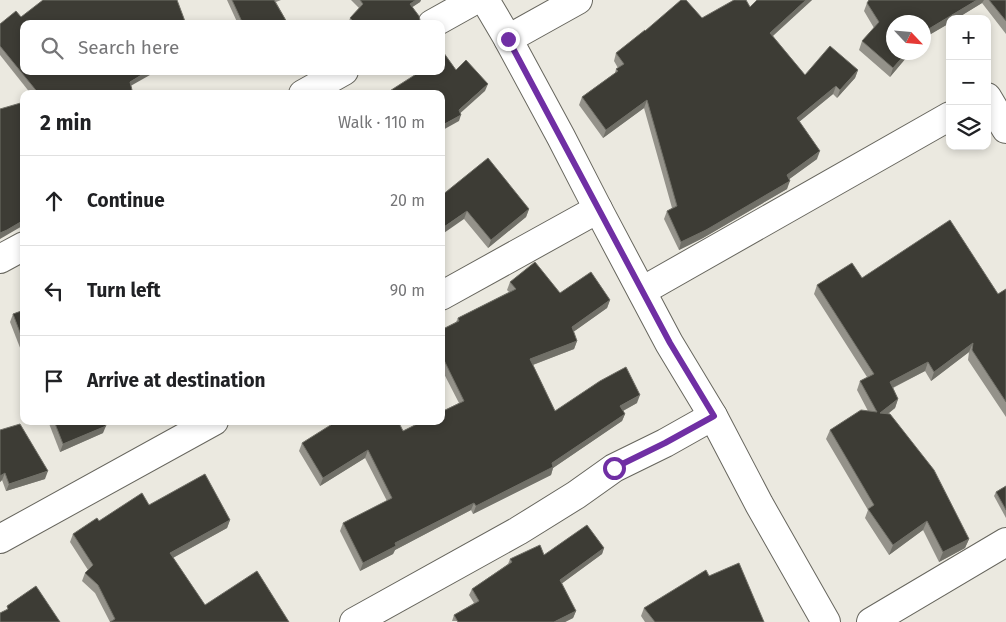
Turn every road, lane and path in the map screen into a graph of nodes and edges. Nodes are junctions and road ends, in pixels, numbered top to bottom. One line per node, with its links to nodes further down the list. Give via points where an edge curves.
1 (475, 0): 4 (street)
2 (485, 0): 5 (street)
3 (578, 0): 5 (street)
4 (439, 20)
5 (508, 39): 13 (street)
6 (337, 75): 8 (street)
7 (1006, 84): 9 (street)
8 (310, 90)
9 (991, 93)
10 (991, 103): 12 (street)
11 (946, 118): 16 (street)
12 (1006, 129)
13 (598, 209): 16 (street); 17 (street)
14 (20, 248): 15 (street)
15 (0, 259)
16 (642, 291): 18 (street)
17 (445, 294)
18 (714, 416): 22 (street, via 614,468 518,531); 23 (street)
19 (207, 425): 20 (street)
20 (0, 539)
21 (1006, 542): 24 (street)
22 (354, 622)
23 (826, 622)
24 (871, 622)

